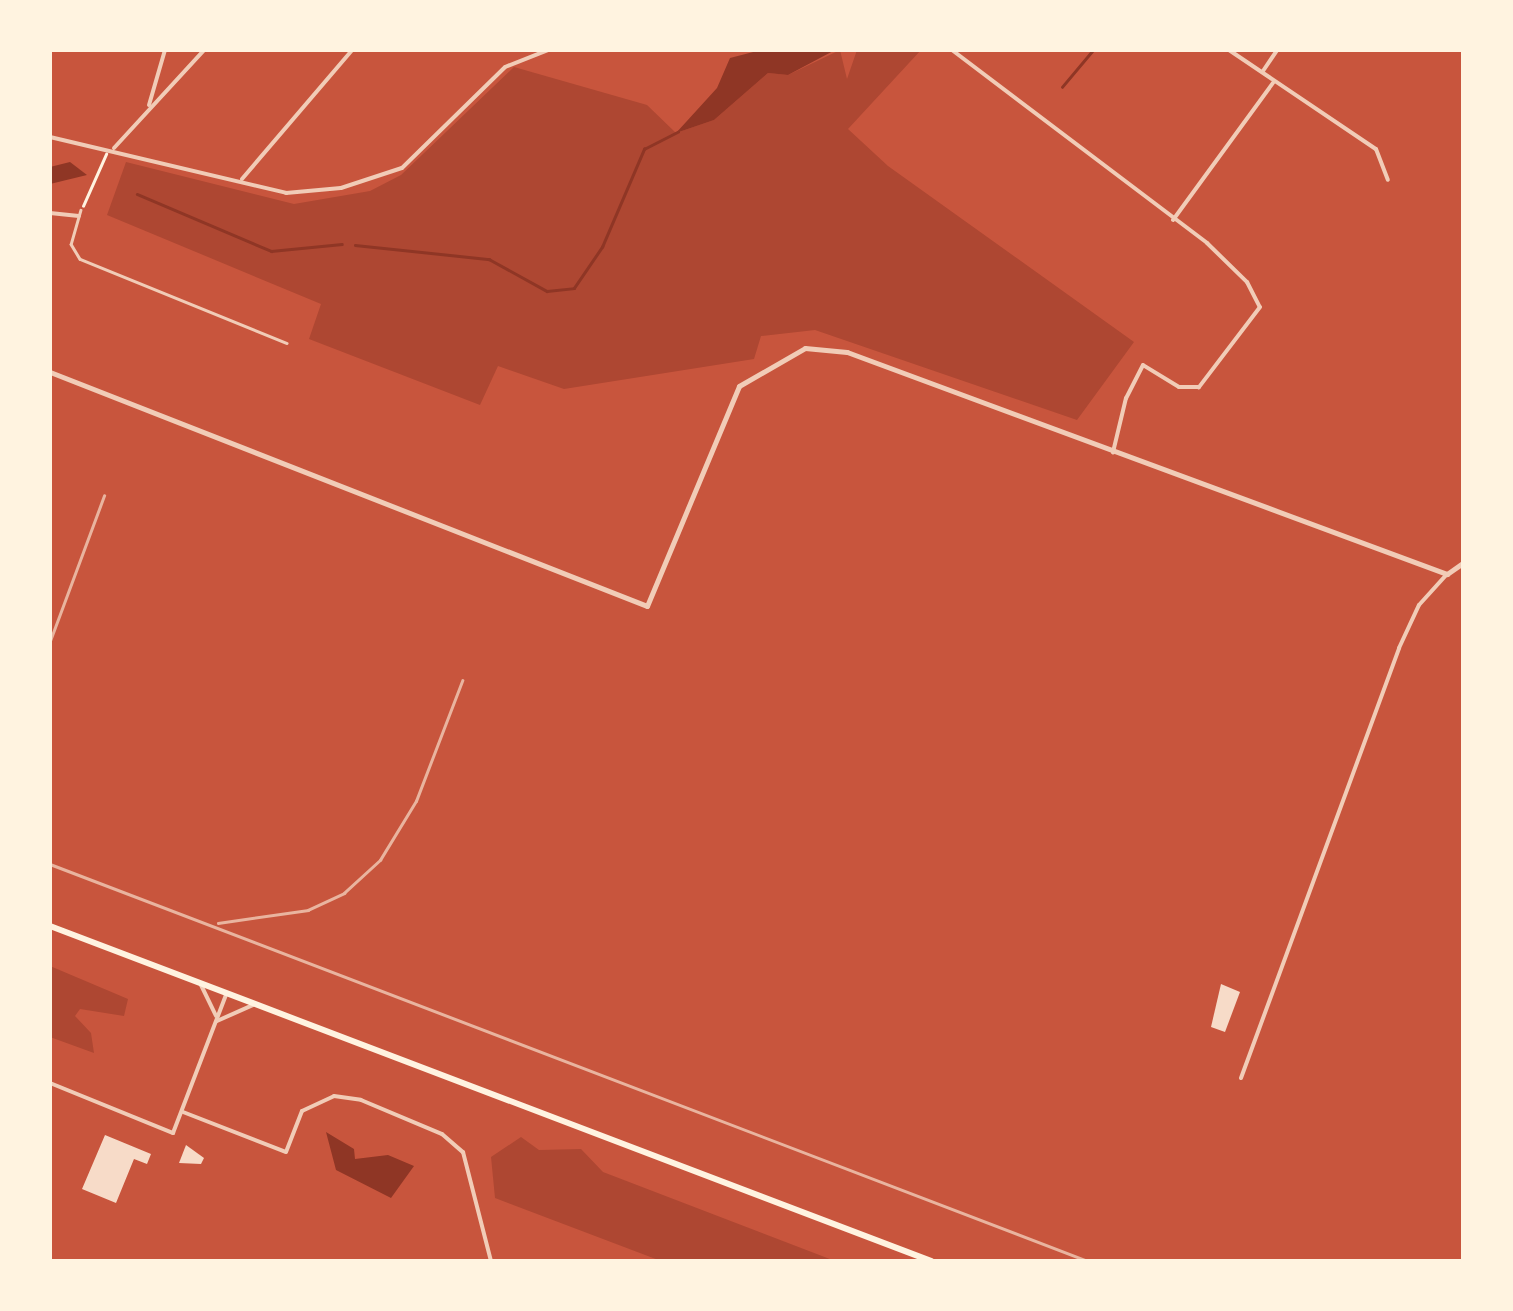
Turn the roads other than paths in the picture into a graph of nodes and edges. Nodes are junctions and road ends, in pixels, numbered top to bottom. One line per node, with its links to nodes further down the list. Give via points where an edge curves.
1 (165, 50): 10 (street)
2 (204, 50): 10 (street)
3 (352, 50): 13 (street)
4 (548, 50): 13 (street, via 506,67 402,168 341,188 286,193)
5 (952, 50): 17 (street)
6 (1230, 50): 8 (street)
7 (1277, 50): 8 (street)
8 (1262, 72): 9 (street)
9 (1274, 82): 14 (street, via 1376,150); 17 (street)
10 (147, 110): 12 (street)
11 (50, 137): 12 (street)
12 (111, 148): 13 (street)
13 (242, 179)
14 (1388, 180)
15 (80, 213): 16 (street); 18 (lane, via 72,244 80,259)
16 (50, 214)
17 (1173, 220): 20 (street, via 1238,271 1260,307 1199,387 1179,387 1146,362 1126,398)
18 (287, 342)
19 (50, 372): 20 (street, via 647,606 733,396 750,376 794,351 847,352)
20 (1112, 452): 22 (street)
21 (1463, 563): 22 (street)
22 (1447, 574): 28 (street, via 1419,606 1399,648)
23 (50, 926): 24 (highway)
24 (200, 984): 25 (highway); 27 (street)
25 (226, 994): 26 (highway); 27 (street)
26 (254, 1005): 27 (street); 32 (highway)
27 (217, 1021): 30 (street)
28 (1240, 1078)
29 (50, 1083): 30 (street, via 173,1132)
30 (183, 1112): 31 (street, via 286,1152 302,1111 334,1096 361,1100 442,1134 463,1152)
31 (491, 1261)
32 (930, 1261)

